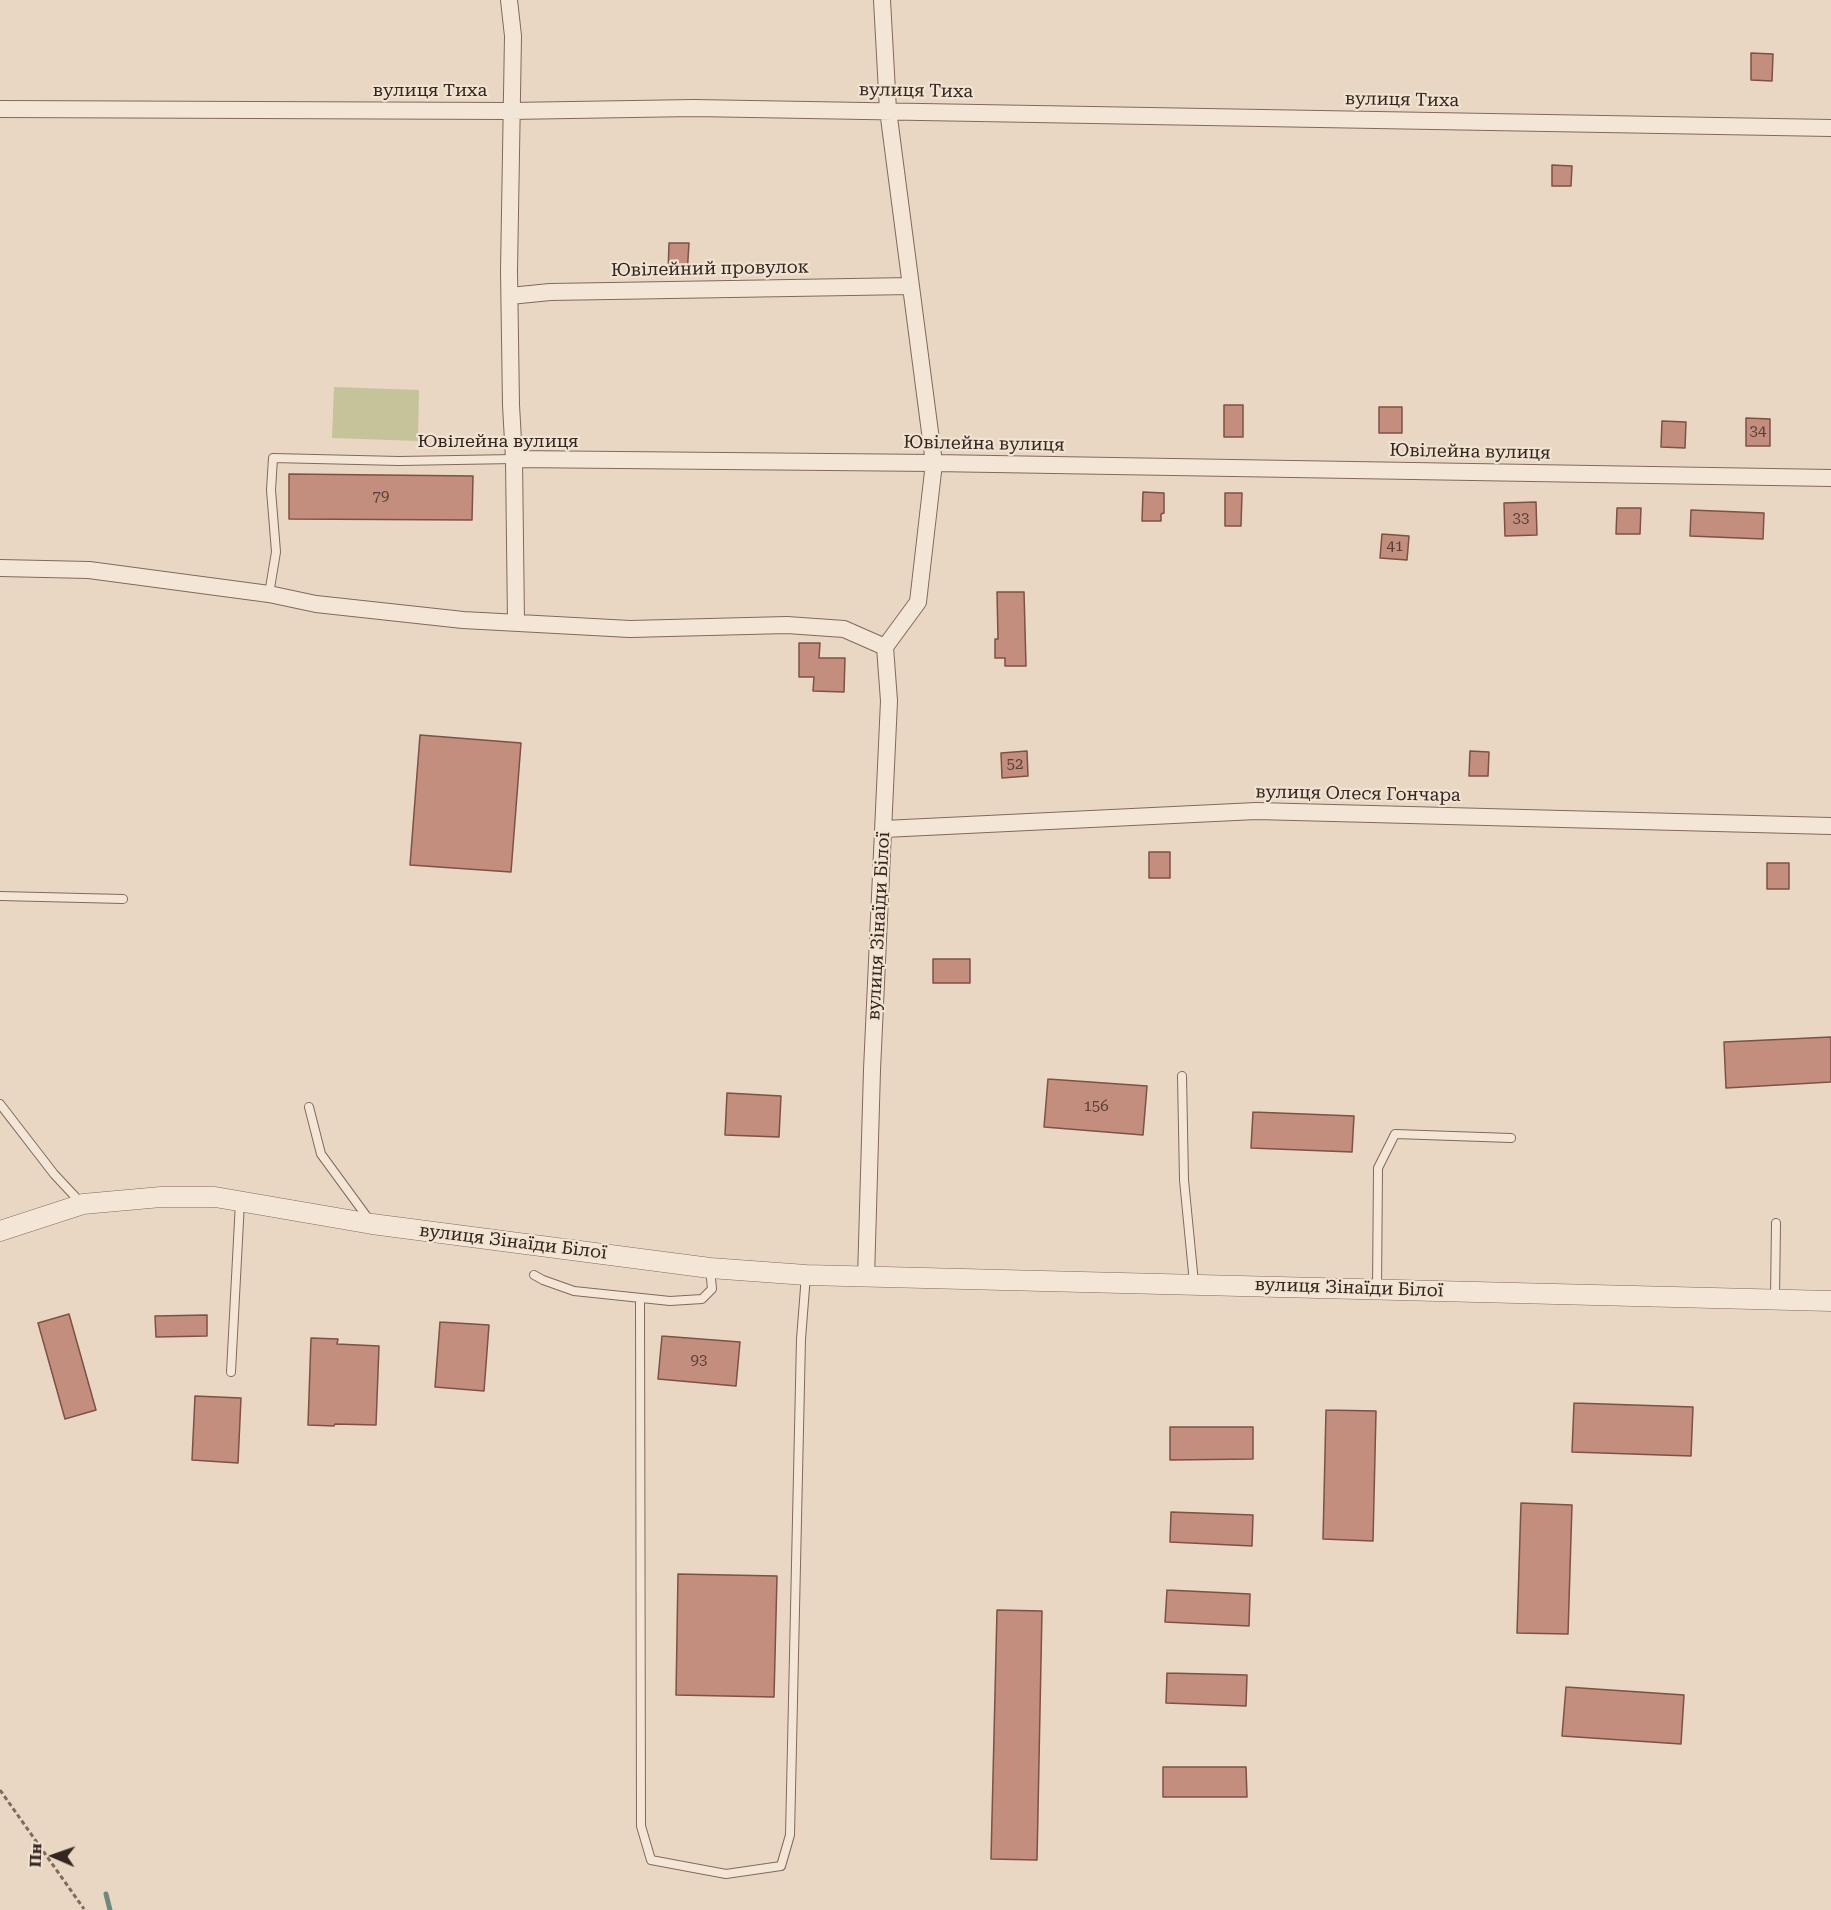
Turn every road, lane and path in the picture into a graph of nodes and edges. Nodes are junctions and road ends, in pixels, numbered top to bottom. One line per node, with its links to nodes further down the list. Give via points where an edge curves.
1 (509, 0): 5 (street, via 513,36)
2 (882, 0): 4 (street)
3 (0, 109): 5 (street, вулиця Тиха)
4 (888, 110): 5 (street, вулиця Тиха); 6 (street, вулиця Тиха); 7 (street)
5 (510, 111): 8 (street)
6 (1831, 128)
7 (911, 286): 8 (street, Ювілейний провулок, via 550,291); 10 (street)
8 (510, 296): 9 (street)
9 (514, 459): 10 (street, Ювілейна вулиця); 13 (lane, Ювілейна вулиця, via 273,458 271,490 276,552); 14 (street)
10 (934, 463): 11 (street, Ювілейна вулиця); 15 (street, via 918,602)
11 (1831, 478)
12 (0, 568): 13 (street, via 89,570)
13 (269, 594): 14 (street, via 316,604)
14 (516, 623): 15 (street, via 630,629 787,625 844,629)
15 (885, 647): 17 (street, вулиця Зінаїди Білої, via 889,701)
16 (1831, 826): 17 (street, вулиця Олеся Гончара, via 1256,811)
17 (884, 829): 32 (street, вулиця Зінаїди Білої)
18 (0, 896): 19 (lane)
19 (123, 899)
20 (1182, 1076): 33 (lane, via 1184,1180)
21 (0, 1104): 25 (lane, via 54,1174)
22 (309, 1107): 27 (lane, via 321,1154)
23 (1511, 1138): 34 (lane, via 1395,1134 1378,1168)
24 (240, 1202): 25 (street, вулиця Зінаїди Білої, via 214,1197 161,1197); 27 (street, вулиця Зінаїди Білої); 38 (lane)
25 (83, 1204): 28 (street, вулиця Зінаїди Білої)
26 (1776, 1223): 35 (lane)
27 (372, 1224): 29 (street, вулиця Зінаїди Білої)
28 (0, 1232)
29 (710, 1268): 31 (street, вулиця Зінаїди Білої); 36 (lane, via 711,1288 702,1299)
30 (534, 1275): 36 (lane, via 574,1290)
31 (806, 1275): 32 (street, вулиця Зінаїди Білої); 36 (lane, via 800,1363 790,1835 781,1866 726,1874 651,1860 641,1826)
32 (866, 1278): 33 (street, вулиця Зінаїди Білої)
33 (1194, 1283): 34 (street, вулиця Зінаїди Білої)
34 (1377, 1290): 35 (street, вулиця Зінаїди Білої)
35 (1775, 1298): 37 (street, вулиця Зінаїди Білої)
36 (640, 1299)
37 (1831, 1301)
38 (231, 1372)
39 (0, 1790): 40 (path)
40 (84, 1909)

